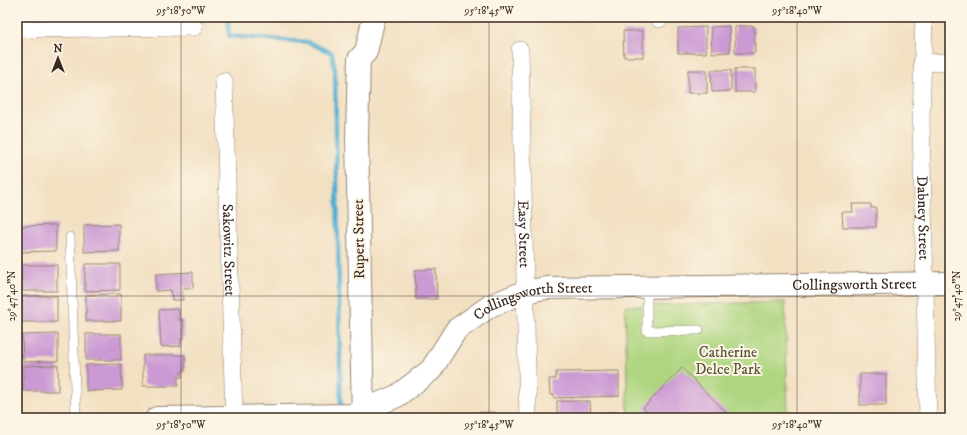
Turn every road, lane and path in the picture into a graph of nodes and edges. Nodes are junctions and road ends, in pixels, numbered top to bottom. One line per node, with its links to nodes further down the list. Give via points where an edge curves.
1 (374, 17): 15 (street, Rupert Street, via 366,52 359,59)
2 (924, 17): 7 (street, Dabney Street)
3 (194, 26): 4 (street)
4 (17, 29)
5 (520, 50): 13 (street, Easy Street)
6 (950, 62): 7 (street)
7 (922, 63): 10 (street, Dabney Street)
8 (224, 81): 16 (street, Sakowitz Street)
9 (70, 237): 17 (lane)
10 (925, 283): 11 (street, Collingsworth Street); 12 (street, Collingsworth Street); 20 (street, Dabney Street)
11 (950, 283)
12 (647, 287): 13 (street, Collingsworth Street, via 546,288); 14 (lane, via 647,331)
13 (524, 292): 15 (street, Collingsworth Street, via 490,306 456,330 431,370 397,396); 19 (street, Easy Street)
14 (699, 330)
15 (353, 415): 16 (street, Collingsworth Street)
16 (234, 417): 18 (street, Collingsworth Street)
17 (76, 418)
18 (157, 418)
19 (528, 418)
20 (928, 418)

